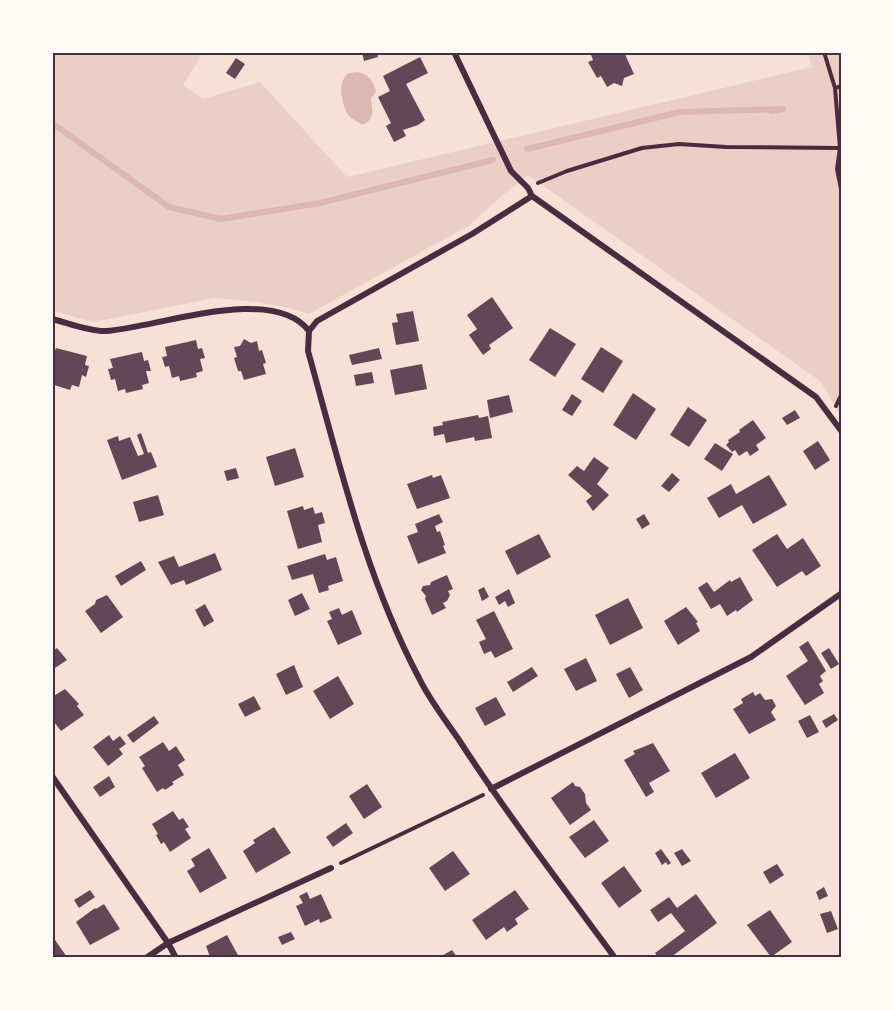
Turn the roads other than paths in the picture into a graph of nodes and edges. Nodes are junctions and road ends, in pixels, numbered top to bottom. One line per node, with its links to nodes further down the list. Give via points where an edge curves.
1 (454, 52): 2 (street, via 511,171)
2 (532, 196): 4 (street, via 472,234 330,312); 5 (street, via 816,397)
3 (52, 319): 4 (street, via 105,331 197,314 250,309 287,315 301,321)
4 (309, 331): 8 (street, via 308,351 344,485 390,616 419,679)
5 (842, 432)
6 (842, 593): 8 (street, via 751,657)
7 (52, 777): 10 (street)
8 (491, 789): 13 (street)
9 (331, 868): 10 (street)
10 (168, 943): 11 (street); 12 (street)
11 (146, 957)
12 (176, 957)
13 (615, 957)

